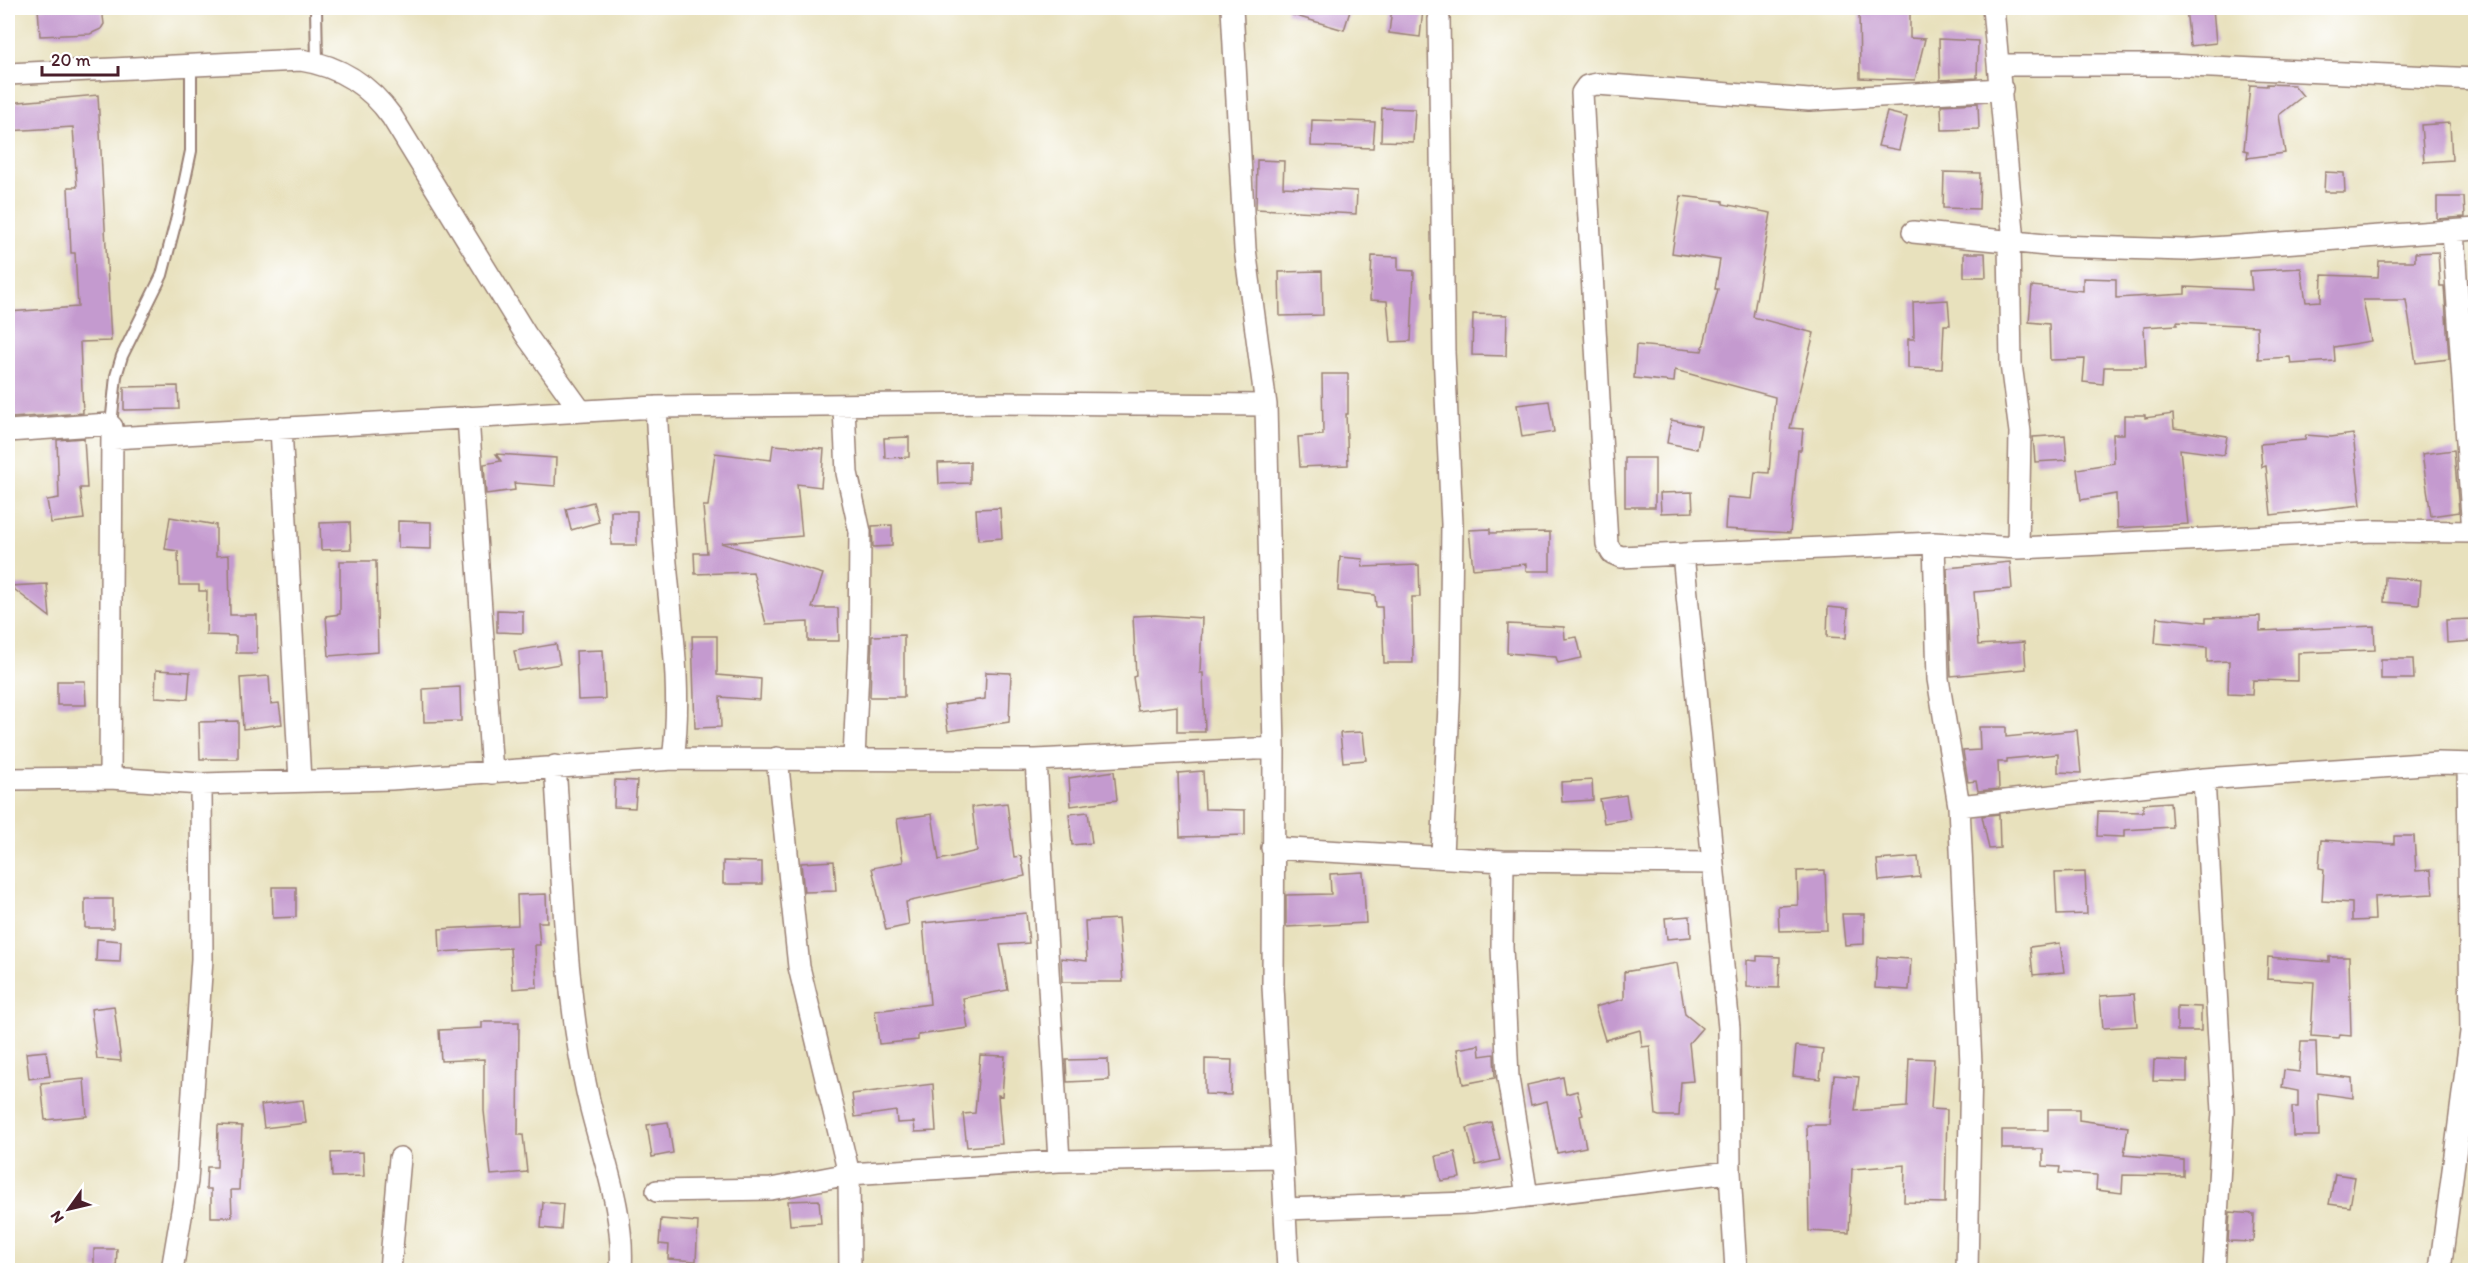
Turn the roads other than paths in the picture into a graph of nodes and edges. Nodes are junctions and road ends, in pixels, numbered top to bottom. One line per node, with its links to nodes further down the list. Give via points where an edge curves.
1 (316, 8): 5 (lane)
2 (1232, 8): 15 (street, via 1245,249)
3 (1993, 8): 7 (street)
4 (1438, 19): 42 (street, via 1444,352 1452,524)
5 (317, 62): 6 (street); 18 (street, via 356,80 376,95 526,335)
6 (191, 65): 8 (street); 22 (lane, via 191,151 178,213 162,275 122,356 116,376)
7 (1999, 65): 9 (street, via 2168,65); 10 (street)
8 (8, 74)
9 (2475, 80)
10 (2001, 89): 14 (street); 26 (street, via 1809,100 1597,84 1587,86 1581,93 1607,544 1612,553 1621,557)
11 (2475, 230): 12 (street)
12 (2453, 231): 14 (street, via 2184,250); 23 (street)
13 (1913, 232): 14 (street)
14 (2011, 242): 25 (street, via 2011,364 2020,432)
15 (1266, 405): 16 (street, via 994,403); 27 (street)
16 (843, 407): 17 (street); 30 (street, via 848,473 860,532)
17 (656, 408): 18 (street); 29 (street, via 677,676)
18 (580, 410): 19 (street)
19 (468, 417): 20 (street); 34 (street)
20 (281, 428): 22 (street); 38 (street)
21 (8, 431): 22 (street)
22 (112, 432): 35 (street)
23 (2474, 532): 25 (street, via 2374,531)
24 (1934, 543): 25 (street); 26 (street); 40 (street, via 1938,679)
25 (2018, 548)
26 (1683, 554): 44 (street)
27 (1274, 748): 31 (street); 41 (street)
28 (777, 758): 29 (street); 30 (street); 49 (street, via 798,967)
29 (673, 759): 33 (street)
30 (855, 759): 31 (street)
31 (1036, 760): 47 (street)
32 (2472, 764): 37 (street); 61 (street, via 2471,1032)
33 (555, 766): 34 (street); 55 (street, via 572,994 587,1092 615,1197)
34 (492, 773): 38 (street)
35 (110, 778): 36 (street); 39 (street)
36 (8, 779)
37 (2204, 779): 40 (street); 60 (street, via 2223,1111)
38 (300, 781): 39 (street)
39 (201, 784): 53 (street, via 202,959 187,1180)
40 (1959, 806): 59 (street, via 1971,1064)
41 (1272, 848): 42 (street); 45 (street, via 1273,986)
42 (1442, 855): 43 (street)
43 (1503, 861): 44 (street); 51 (street, via 1508,1078)
44 (1713, 863): 48 (street, via 1729,1028)
45 (1281, 1157): 47 (street); 52 (street)
46 (400, 1158): 54 (street)
47 (1059, 1161): 49 (street)
48 (1730, 1172): 51 (street); 58 (street)
49 (849, 1174): 50 (street, via 771,1189); 56 (street)
50 (657, 1191)
51 (1527, 1196): 52 (street, via 1468,1203)
52 (1284, 1209): 57 (street)
53 (172, 1270)
54 (390, 1270)
55 (621, 1270)
56 (850, 1270)
57 (1288, 1270)
58 (1736, 1270)
59 (1967, 1270)
60 (2214, 1270)
61 (2440, 1270)

